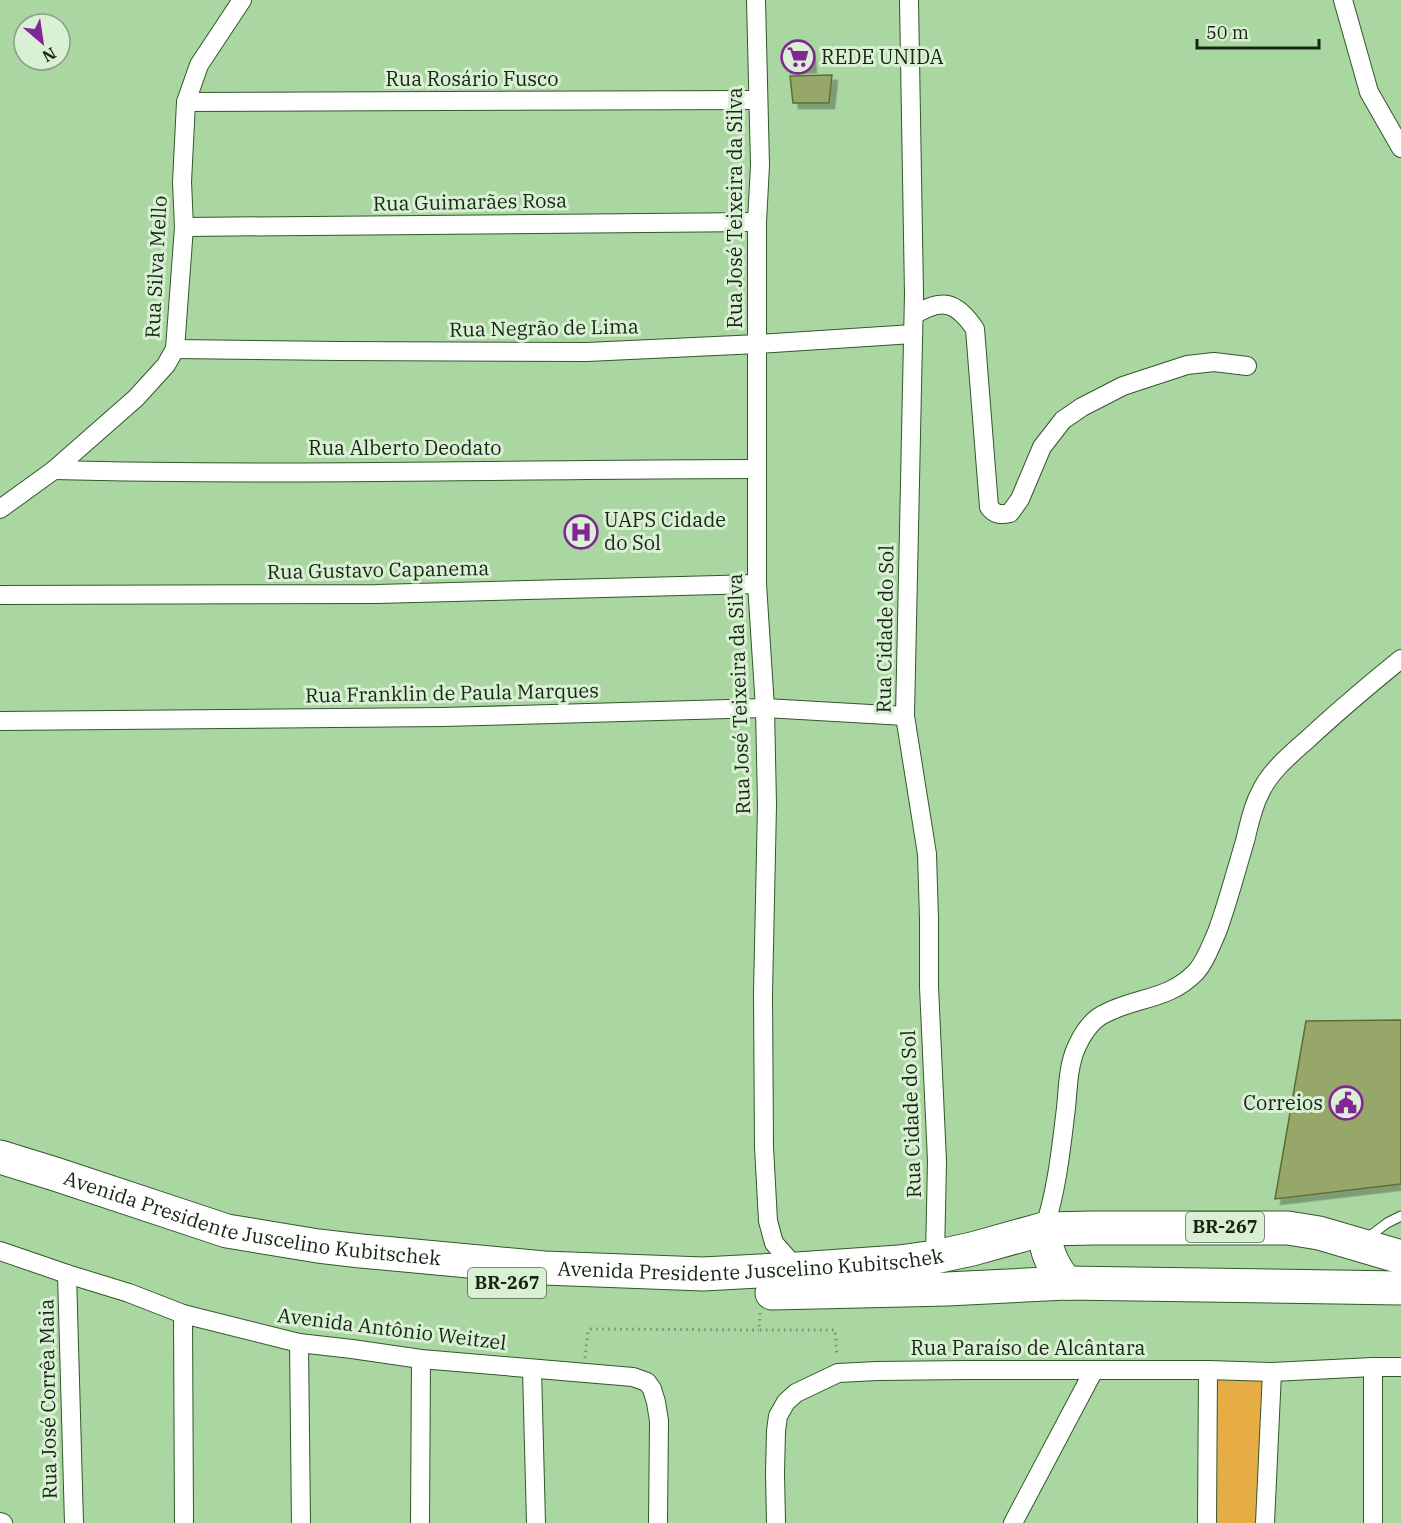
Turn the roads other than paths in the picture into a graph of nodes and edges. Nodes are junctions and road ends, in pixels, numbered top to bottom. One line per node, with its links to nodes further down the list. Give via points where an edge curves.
1 (242, 0): 6 (street, Rua Silva Mello, via 199,65)
2 (756, 0): 5 (street, Rua José Teixeira da Silva)
3 (909, 0): 10 (street, Rua Cidade do Sol)
4 (1343, 0): 7 (street, via 1370,92)
5 (758, 100): 6 (street, Rua Rosário Fusco); 8 (street, Rua José Teixeira da Silva)
6 (186, 102): 9 (street, Rua Silva Mello)
7 (1401, 148)
8 (757, 222): 9 (street, Rua Guimarães Rosa); 12 (street, Rua José Teixeira da Silva)
9 (184, 227): 13 (street, Rua Silva Mello)
10 (914, 315): 11 (street, Rua Cidade do Sol); 14 (street, via 942,303 966,316 975,329 989,507 993,513 1002,515 1010,513 1020,499 1047,440 1063,420 1082,407 1123,387 1186,365 1214,362)
11 (913, 334): 12 (street, Rua Negrão de Lima); 22 (street, Rua Cidade do Sol)
12 (758, 344): 13 (street, Rua Negrão de Lima, via 587,352); 15 (street, Rua José Teixeira da Silva)
13 (175, 349): 16 (street, Rua Silva Mello, via 136,398)
14 (1247, 366)
15 (757, 469): 16 (street, Rua Alberto Deodato); 18 (street, Rua José Teixeira da Silva)
16 (54, 470): 17 (street, Rua Silva Mello)
17 (0, 510)
18 (757, 585): 19 (street, Rua Gustavo Capanema, via 377,594); 21 (street, Rua José Teixeira da Silva)
19 (0, 595)
20 (1401, 659): 27 (street, via 1291,754 1260,792 1224,911 1210,949 1196,972 1163,995 1105,1013 1083,1033 1070,1071 1058,1173)
21 (765, 708): 22 (street, Rua Franklin de Paula Marques); 23 (street, Rua Franklin de Paula Marques, via 443,717); 33 (street, Rua José Teixeira da Silva, via 763,1072 768,1221 774,1243)
22 (905, 716): 31 (street, Rua Cidade do Sol, via 927,854 937,1161)
23 (0, 721)
24 (0, 1157): 33 (highway, Avenida Presidente Juscelino Kubitschek / BR-267, via 227,1231 318,1246 601,1271 703,1274)
25 (0, 1180): 36 (highway, Avenida Presidente Juscelino Kubitschek / BR-267, via 229,1248 398,1274 654,1292 947,1289)
26 (1401, 1216): 29 (lane)
27 (1044, 1229): 28 (highway, Avenida Presidente Juscelino Kubitschek / BR-267, via 1245,1227); 31 (highway, Avenida Presidente Juscelino Kubitschek / BR-267); 35 (highway, via 1052,1262)
28 (1319, 1233): 29 (highway, Avenida Presidente Juscelino Kubitschek / BR-267); 37 (highway, via 1321,1260)
29 (1359, 1244): 32 (highway, Avenida Presidente Juscelino Kubitschek / BR-267)
30 (0, 1251): 34 (street, Avenida Antônio Weitzel)
31 (935, 1257): 33 (highway, Avenida Presidente Juscelino Kubitschek / BR-267); 36 (highway, via 970,1272)
32 (1401, 1257)
33 (797, 1269)
34 (67, 1274): 39 (street, Avenida Antônio Weitzel); 48 (street, Rua José Corrêa Maia)
35 (1066, 1283): 36 (highway, Avenida Presidente Juscelino Kubitschek / BR-267); 37 (highway, Avenida Presidente Juscelino Kubitschek / BR-267)
36 (1025, 1284)
37 (1311, 1287): 38 (highway, Avenida Presidente Juscelino Kubitschek / BR-267)
38 (1401, 1288)
39 (183, 1314): 40 (street, Avenida Antônio Weitzel); 49 (street)
40 (299, 1343): 41 (street, Avenida Antônio Weitzel); 50 (street)
41 (421, 1359): 44 (street, Avenida Antônio Weitzel); 51 (street)
42 (1373, 1367): 43 (street, Rua Paraíso de Alcântara); 47 (street, Rua Paraíso de Alcântara); 58 (street)
43 (1401, 1367)
44 (532, 1370): 52 (street); 53 (street, Avenida Antônio Weitzel, via 633,1377 652,1389 659,1421)
45 (1094, 1370): 46 (street, Rua Paraíso de Alcântara); 54 (street, Rua Paraíso de Alcântara, via 838,1373 796,1393 778,1416); 55 (street)
46 (1208, 1370): 47 (street, Rua Paraíso de Alcântara); 56 (street)
47 (1272, 1372): 57 (street)
48 (74, 1523)
49 (184, 1523)
50 (301, 1523)
51 (420, 1523)
52 (536, 1523)
53 (658, 1523)
54 (776, 1523)
55 (1013, 1523)
56 (1207, 1523)
57 (1265, 1523)
58 (1373, 1523)

